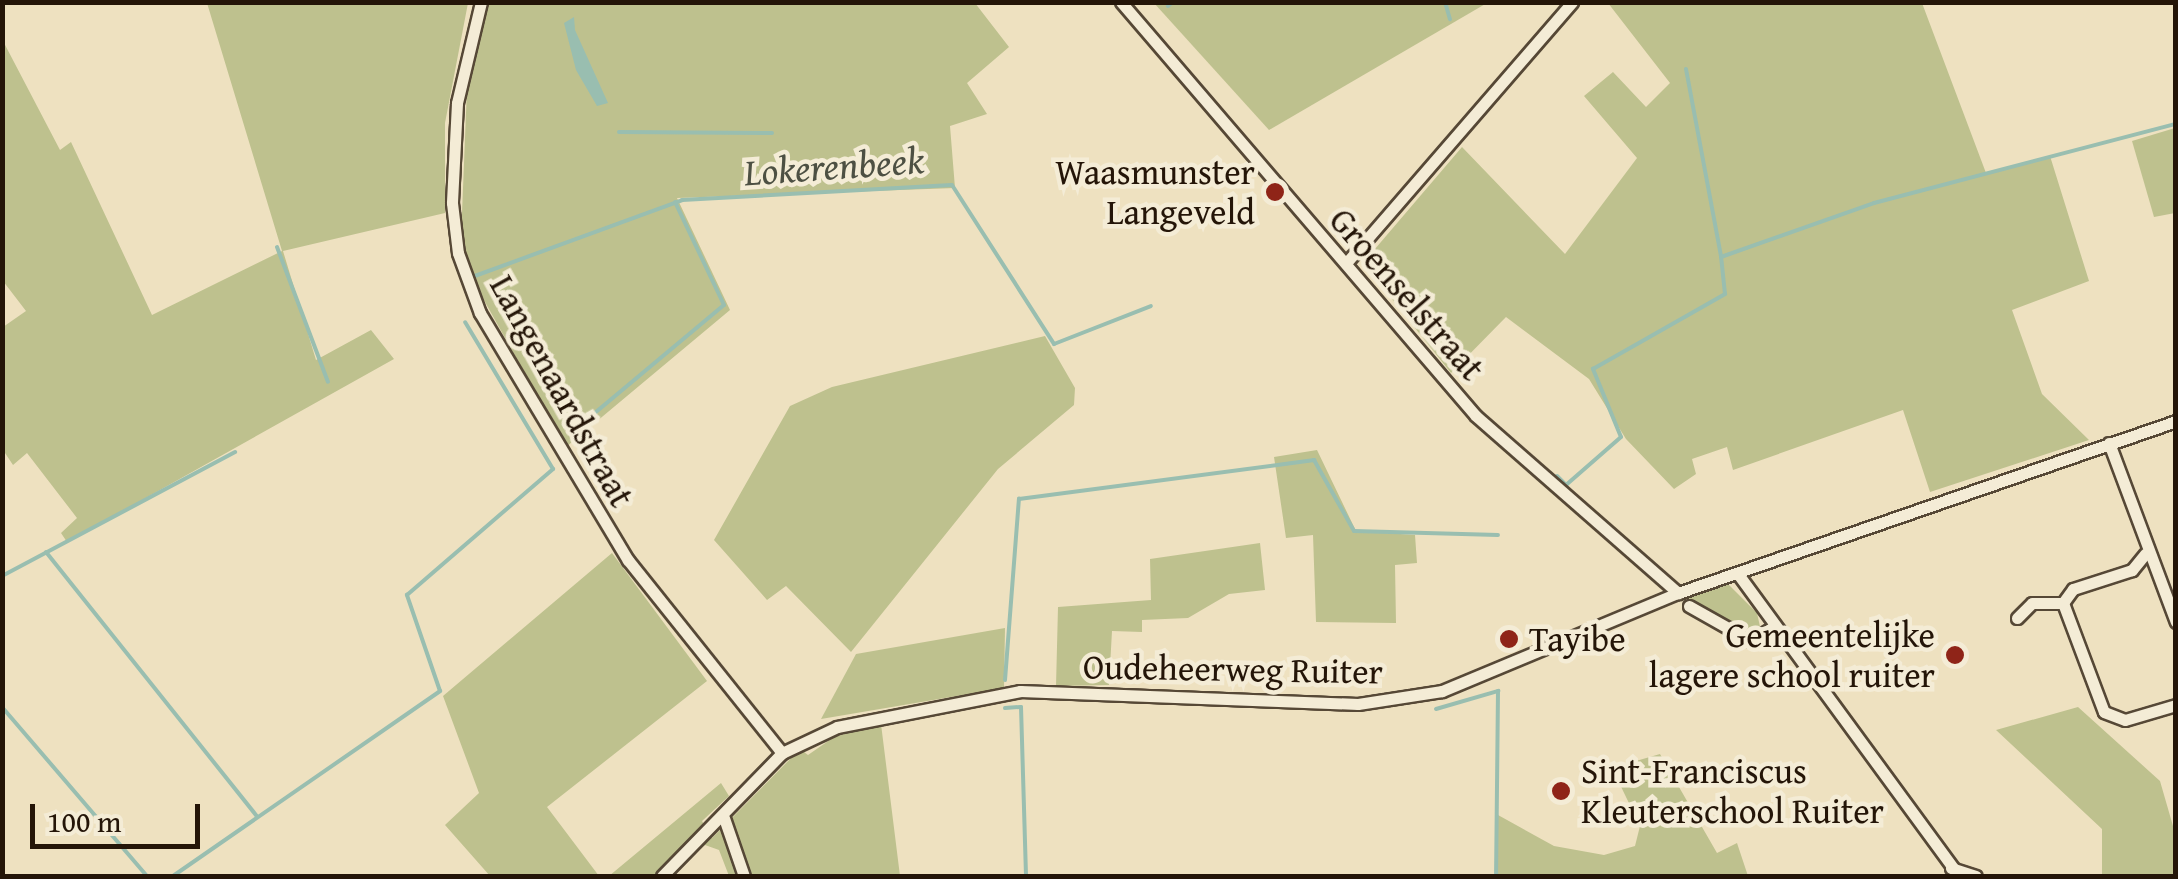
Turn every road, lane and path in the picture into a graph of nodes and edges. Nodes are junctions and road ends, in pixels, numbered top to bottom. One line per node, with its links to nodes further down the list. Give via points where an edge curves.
1 (481, 2): 16 (street, Langenaardstraat, via 457,102 452,203 458,253 480,313 628,560)
2 (1122, 2): 4 (street, Groenselstraat)
3 (1572, 2): 4 (street)
4 (1346, 262): 9 (street, Groenselstraat, via 1476,416)
5 (2176, 421): 6 (street, Oudeheerweg Ruiter)
6 (2110, 443): 7 (street); 8 (street, Oudeheerweg Ruiter)
7 (2145, 554): 10 (street, via 2132,570 2073,589); 13 (street)
8 (1738, 574): 9 (street, Oudeheerweg Ruiter); 14 (street)
9 (1678, 594): 16 (street, Oudeheerweg Ruiter, via 1442,692 1398,701 1020,692 837,727)
10 (2063, 603): 12 (street, via 2032,603); 15 (street, via 2104,712 2125,720)
11 (1689, 606): 14 (street, via 1751,641)
12 (2017, 618)
13 (2176, 622)
14 (1773, 627): 18 (street)
15 (2176, 706)
16 (782, 753): 17 (street, Oudeheerweg Ruiter)
17 (724, 818): 19 (street, Oudeheerweg Ruiter); 20 (street)
18 (1946, 866): 21 (street); 22 (street)
19 (662, 876)
20 (744, 876)
21 (1959, 876)
22 (1976, 876)

